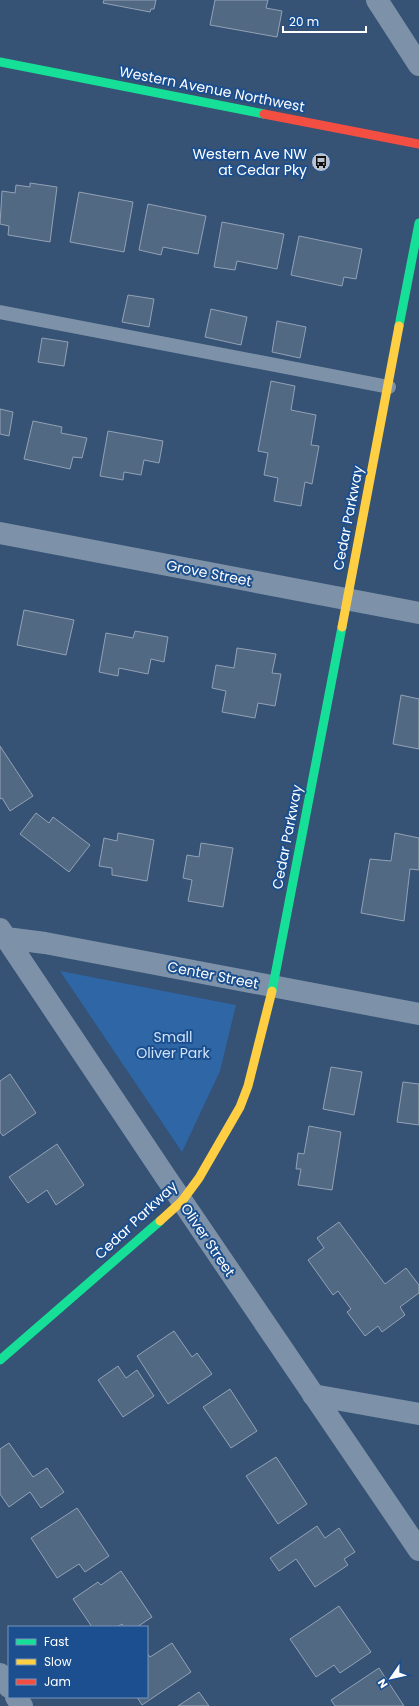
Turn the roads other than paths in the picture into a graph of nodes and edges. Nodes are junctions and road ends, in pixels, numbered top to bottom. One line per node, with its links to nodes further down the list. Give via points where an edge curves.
1 (377, 0): 3 (street)
2 (0, 62): 4 (street, Western Avenue Northwest)
3 (419, 65)
4 (419, 144)
5 (419, 223): 7 (street, Cedar Parkway)
6 (0, 312): 7 (lane)
7 (389, 387): 9 (street, Cedar Parkway)
8 (0, 533): 9 (street, Grove Street)
9 (346, 599): 10 (street, Grove Street); 12 (street, Cedar Parkway)
10 (419, 613)
11 (3, 933): 12 (street, Center Street); 14 (street, Oliver Street)
12 (273, 986): 13 (street, Center Street); 14 (street, Cedar Parkway, via 248,1086 240,1107 215,1153)
13 (419, 1014)
14 (182, 1201): 15 (street, Cedar Parkway); 16 (street, Oliver Street)
15 (0, 1360)
16 (313, 1394): 17 (street); 18 (street, Oliver Street)
17 (419, 1414)
18 (419, 1550)
19 (0, 1674): 20 (street)
20 (8, 1686)

